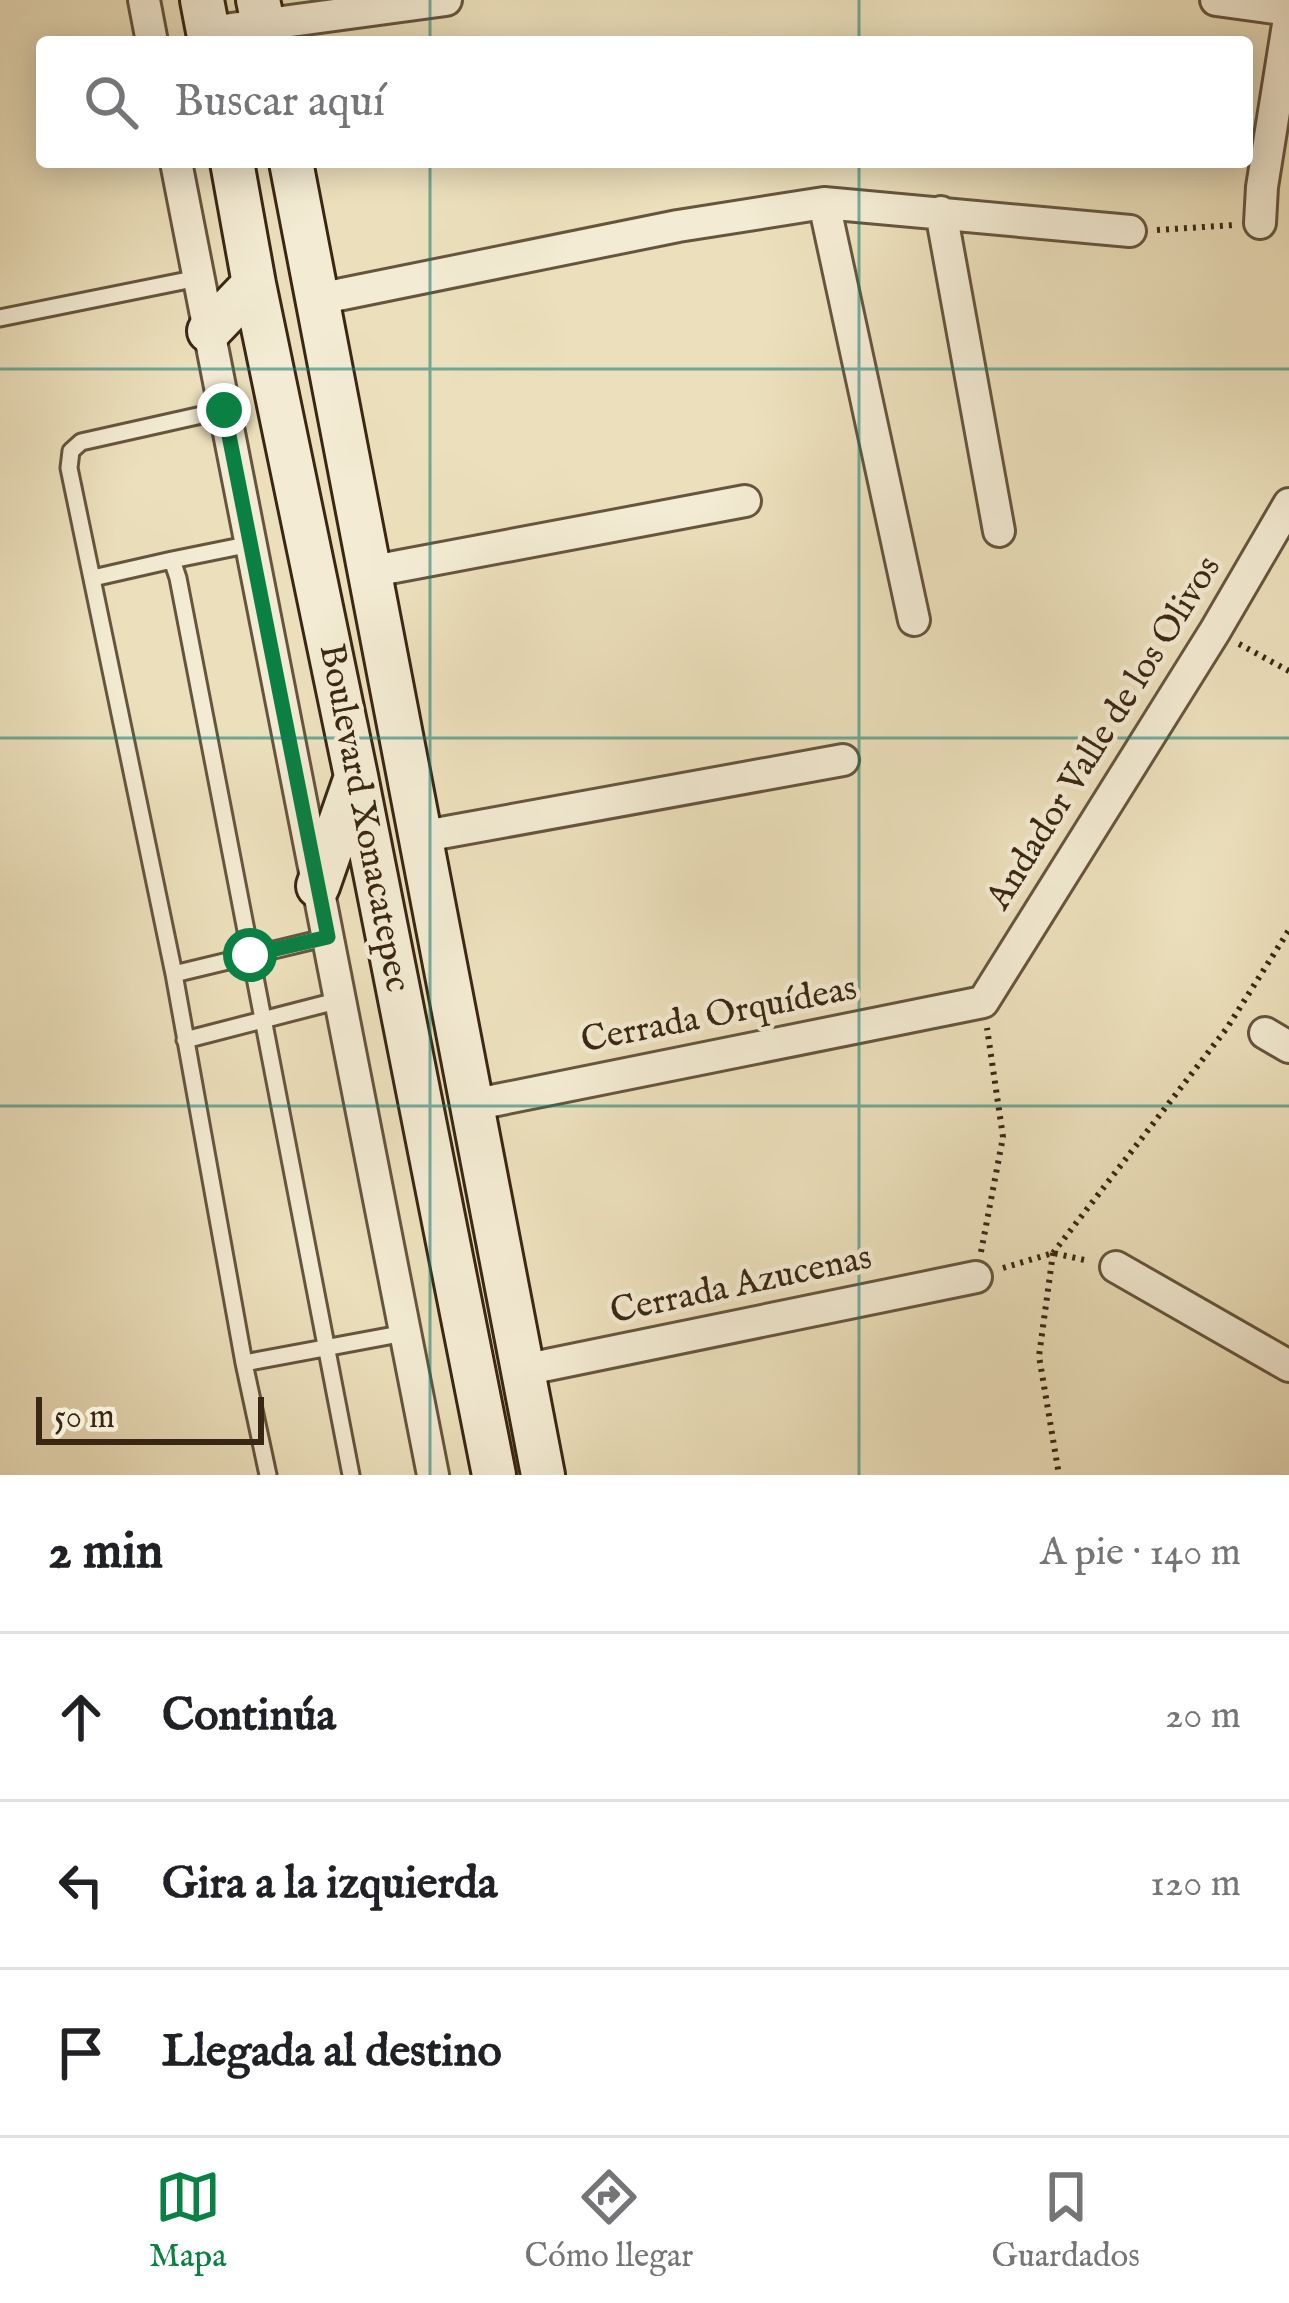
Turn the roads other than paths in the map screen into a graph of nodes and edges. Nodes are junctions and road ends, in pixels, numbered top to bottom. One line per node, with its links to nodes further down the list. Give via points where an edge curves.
1 (144, 0): 7 (street)
2 (446, 0): 5 (street)
3 (1216, 0): 4 (street)
4 (1289, 14): 13 (street)
5 (263, 22): 6 (street)
6 (207, 25)
7 (151, 36)
8 (177, 168): 15 (street)
9 (233, 168): 16 (main road, Boulevard Xonacatepec)
10 (292, 168): 17 (main road, Boulevard Xonacatepec)
11 (824, 203): 12 (street); 17 (street); 28 (street)
12 (941, 212): 14 (street); 23 (street)
13 (1260, 224)
14 (1130, 231)
15 (198, 278): 18 (lane); 19 (street)
16 (254, 284): 19 (main road); 30 (main road, Boulevard Xonacatepec)
17 (318, 299): 26 (main road, Boulevard Xonacatepec)
18 (0, 318)
19 (209, 332): 20 (street)
20 (224, 410): 24 (street); 27 (lane, via 81,442 71,451)
21 (745, 501): 26 (street)
22 (1289, 504): 37 (street, Andador Valle de los Olivos)
23 (999, 531)
24 (251, 544): 25 (lane); 32 (street)
25 (172, 560): 27 (lane); 34 (lane)
26 (368, 572): 31 (main road, Boulevard Xonacatepec)
27 (93, 578): 35 (lane)
28 (914, 620)
29 (843, 760): 31 (street)
30 (356, 776): 32 (main road); 51 (main road, Boulevard Xonacatepec)
31 (419, 837): 40 (main road, Boulevard Xonacatepec)
32 (318, 886): 33 (street)
33 (328, 937): 34 (lane); 36 (street)
34 (250, 955): 35 (lane); 38 (lane)
35 (174, 974): 39 (lane)
36 (340, 1000): 38 (lane); 43 (street)
37 (983, 1002): 40 (street, Cerrada Orquídeas)
38 (262, 1019): 39 (lane); 44 (lane)
39 (185, 1040): 45 (lane)
40 (472, 1105): 47 (main road, Boulevard Xonacatepec)
41 (1116, 1267): 46 (street)
42 (976, 1277): 47 (street, Cerrada Azucenas)
43 (406, 1334): 44 (lane); 50 (street)
44 (328, 1348): 45 (lane); 49 (lane)
45 (244, 1364): 48 (lane)
46 (1289, 1366)
47 (523, 1370): 52 (main road, Boulevard Xonacatepec)
48 (268, 1475)
49 (351, 1475)
50 (433, 1475)
51 (494, 1475)
52 (543, 1475)

